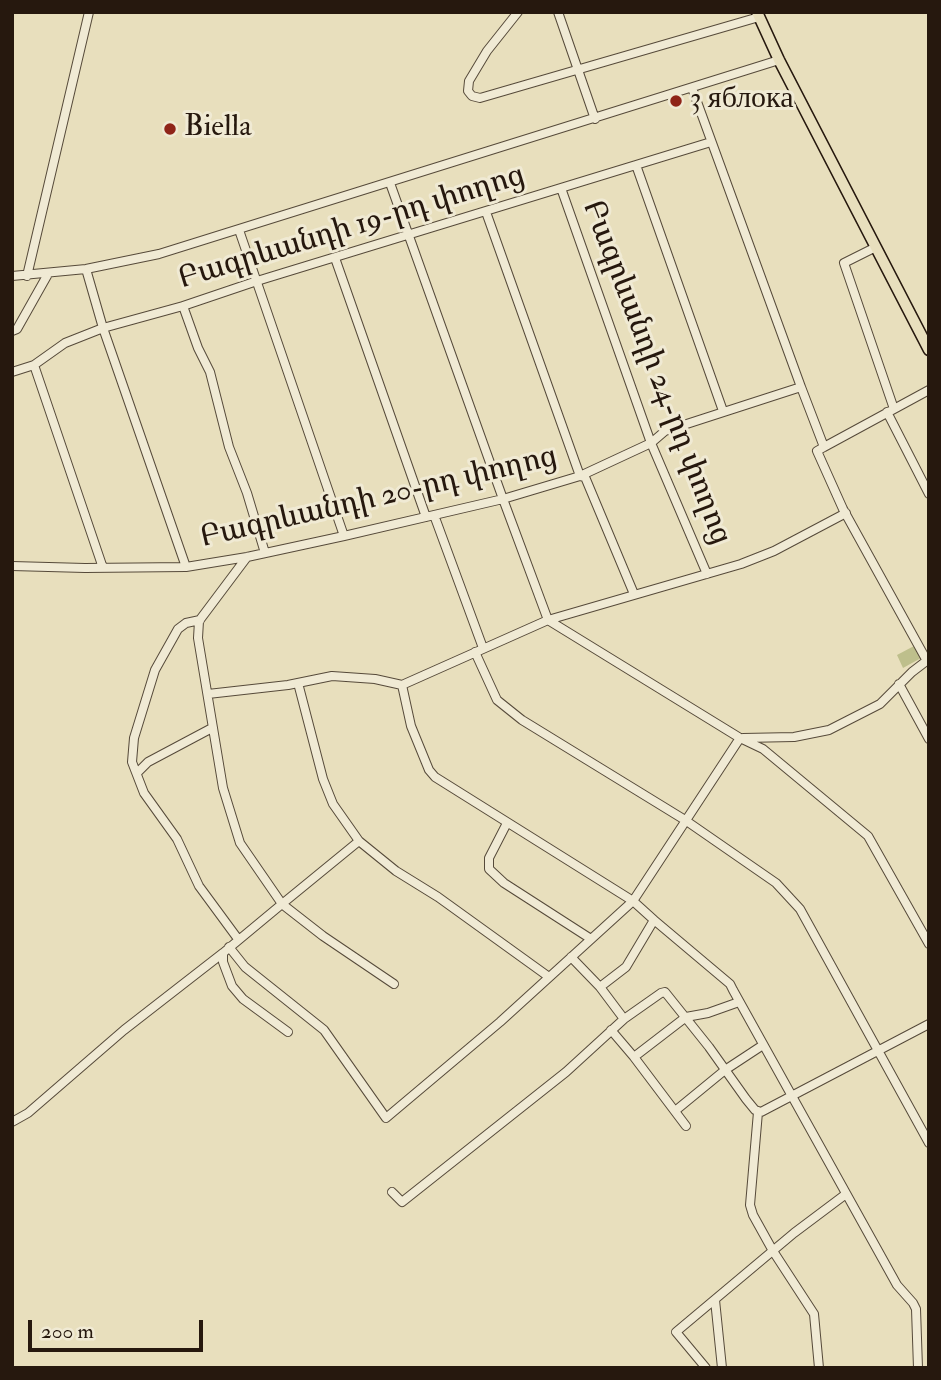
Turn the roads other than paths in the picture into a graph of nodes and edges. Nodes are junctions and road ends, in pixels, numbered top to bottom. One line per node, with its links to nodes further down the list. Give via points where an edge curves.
1 (89, 12): 21 (street)
2 (518, 12): 6 (street, via 468,81 472,96 480,98)
3 (558, 12): 6 (street)
4 (758, 14): 5 (main road); 6 (street)
5 (779, 60): 7 (street); 16 (main road)
6 (579, 70): 8 (street)
7 (692, 88): 8 (street); 9 (street)
8 (595, 119): 11 (street)
9 (711, 142): 10 (street, Բագրևանդի 19-րդ փողոց); 29 (street)
10 (636, 165): 12 (street, Բագրևանդի 19-րդ փողոց); 32 (street)
11 (390, 183): 14 (street); 15 (street)
12 (561, 188): 13 (street, Բագրևանդի 19-րդ փողոց); 33 (street, Բագրևանդի 24-րդ փողոց)
13 (486, 212): 15 (street, Բագրևանդի 19-րդ փողոց); 35 (street)
14 (239, 230): 18 (street); 22 (street)
15 (408, 236): 17 (street, Բագրևանդի 19-րդ փողոց); 37 (street)
16 (876, 247): 26 (main road); 31 (street, via 844,263)
17 (335, 258): 22 (street, Բագրևանդի 19-րդ փողոց); 39 (street)
18 (86, 270): 19 (street); 24 (street)
19 (48, 274): 21 (street); 25 (street)
20 (12, 276): 21 (street)
21 (26, 276)
22 (257, 281): 23 (street, Բագրևանդի 19-րդ փողոց); 40 (street)
23 (183, 306): 24 (street, Բագրևանդի 19-րդ փողոց); 41 (street, via 210,372 229,447)
24 (103, 328): 27 (street, Բագրևանդի 19-րդ փողոց, via 65,343); 44 (street)
25 (12, 331)
26 (929, 350)
27 (34, 365): 28 (street, Բագրևանդի 19-րդ փողոց); 45 (street)
28 (12, 372)
29 (801, 387): 32 (street, Բագրևանդի 20-րդ փողոց); 34 (street)
30 (929, 390): 31 (street)
31 (890, 410): 34 (street); 36 (street)
32 (723, 411): 33 (street, Բագրևանդի 20-րդ փողոց, via 665,431)
33 (651, 443): 35 (street, Բագրևանդի 20-րդ փողոց); 46 (street, Բագրևանդի 24-րդ փողոց)
34 (824, 447): 38 (street, via 817,451)
35 (580, 476): 37 (street, Բագրևանդի 20-րդ փողոց); 47 (street, via 585,477)
36 (929, 494)
37 (503, 499): 39 (street, Բագրևանդի 20-րդ փողոց); 49 (street)
38 (846, 513): 46 (street, via 774,551); 51 (street)
39 (430, 516): 40 (street, Բագրևանդի 20-րդ փողոց); 50 (street)
40 (344, 536): 41 (street, Բագրևանդի 20-րդ փողոց)
41 (265, 553): 42 (street, Բագրևանդի 20-րդ փողոց)
42 (247, 557): 44 (street, Բագրևանդի 20-րդ փողոց); 48 (street)
43 (12, 566): 45 (street, Բագրևանդի 20-րդ փողոց)
44 (186, 567): 45 (street, Բագրևանդի 20-րդ փողոց)
45 (103, 568)
46 (707, 574): 47 (street)
47 (634, 594): 49 (street)
48 (200, 620): 55 (street, via 198,638); 59 (street, via 178,629 155,670 134,738 132,762)
49 (548, 620): 50 (street); 57 (street)
50 (479, 650): 54 (street); 60 (street, via 497,700)
51 (928, 660): 53 (street)
52 (298, 683): 54 (street, via 332,676); 55 (street); 62 (street, via 323,779 333,804)
53 (899, 684): 57 (street, via 880,704 830,730 794,737); 58 (street)
54 (402, 685): 61 (street, via 411,726 429,770)
55 (208, 694): 56 (street)
56 (212, 728): 59 (street, via 148,762); 64 (street, via 223,788 240,843)
57 (740, 738): 60 (street); 68 (street, via 762,749 868,836)
58 (929, 739)
59 (137, 773): 66 (street, via 199,886)
60 (685, 820): 63 (street); 81 (street, via 776,883 800,909)
61 (508, 822): 63 (street); 67 (street, via 489,858 489,869)
62 (359, 841): 64 (street); 71 (street)
63 (633, 901): 65 (street); 67 (street)
64 (282, 904): 66 (street); 72 (street)
65 (653, 920): 73 (street, via 626,967); 74 (street, via 730,984)
66 (238, 939): 69 (street)
67 (591, 939): 70 (street)
68 (929, 944)
69 (225, 950): 71 (street, via 324,1030 386,1118); 79 (street, via 223,962 232,986); 87 (street)
70 (571, 957): 71 (street); 73 (street)
71 (549, 977)
72 (394, 984)
73 (600, 987): 76 (street)
74 (739, 1002): 75 (street); 80 (street)
75 (686, 1017): 76 (street, via 665,992); 82 (street); 83 (street)
76 (624, 1018): 78 (street)
77 (929, 1024): 81 (street)
78 (611, 1030): 82 (street); 90 (street, via 566,1072 402,1202)
79 (288, 1032)
80 (763, 1045): 83 (street); 84 (street)
81 (878, 1052): 84 (street); 89 (street)
82 (634, 1057): 85 (street)
83 (725, 1070): 85 (street); 86 (street)
84 (792, 1096): 86 (street); 91 (street)
85 (675, 1111): 88 (street)
86 (758, 1112): 92 (street, via 750,1205)
87 (12, 1122)
88 (686, 1126)
89 (929, 1143)
90 (392, 1192)
91 (846, 1194): 92 (street); 97 (street, via 897,1285 916,1309)
92 (773, 1251): 93 (street); 96 (street, via 814,1314)
93 (715, 1300): 94 (street, via 676,1332); 95 (street)
94 (706, 1368)
95 (722, 1368)
96 (819, 1368)
97 (918, 1368)

